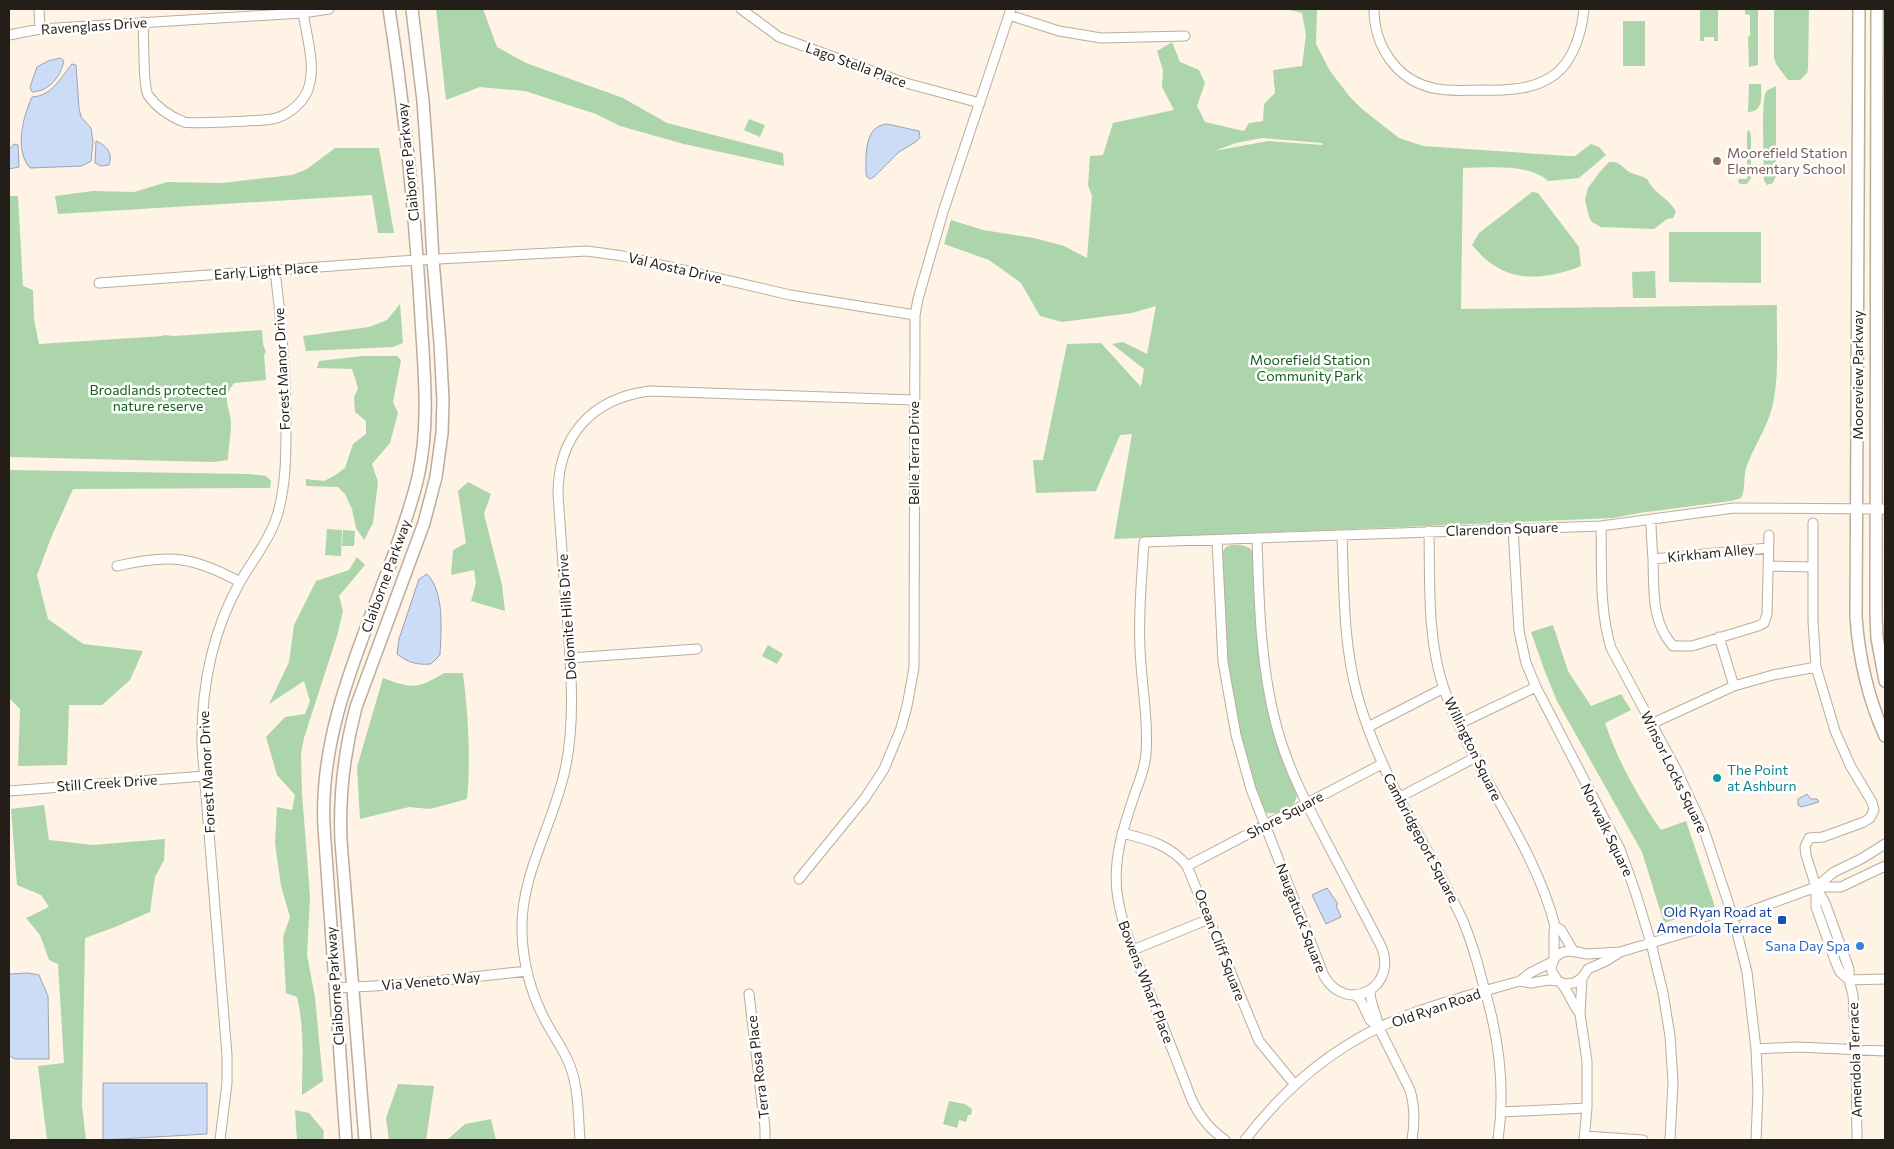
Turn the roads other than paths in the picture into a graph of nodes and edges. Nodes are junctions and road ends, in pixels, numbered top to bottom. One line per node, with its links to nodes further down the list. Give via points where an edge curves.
1 (39, 9): 13 (street)
2 (329, 9): 11 (street, Ravenglass Drive)
3 (389, 9): 18 (main road, Claiborne Parkway, via 401,93)
4 (412, 9): 17 (main road, Claiborne Parkway, via 423,101)
5 (741, 9): 16 (street, Lago Stella Place, via 778,37 902,82)
6 (1374, 9): 7 (street, via 1381,47 1414,81 1447,90 1509,91 1536,85 1566,63 1581,32)
7 (1584, 9)
8 (1859, 9): 23 (main road, Mooreview Parkway)
9 (1877, 9): 24 (main road, Mooreview Parkway)
10 (1010, 12): 15 (street, via 1060,31 1101,38); 16 (street, Belle Terra Drive)
11 (303, 13): 12 (street, Ravenglass Drive); 12 (street, via 311,82 301,102 273,119 186,123 161,110 146,92)
12 (143, 22): 13 (street, Ravenglass Drive)
13 (40, 29): 14 (street, Ravenglass Drive)
14 (9, 35)
15 (1185, 36)
16 (980, 104): 21 (street, Belle Terra Drive, via 943,212)
17 (433, 260): 18 (street, Early Light Place); 21 (street, Val Aosta Drive, via 567,251 607,253 790,295); 80 (main road, Claiborne Parkway, via 442,400 442,433 436,477 424,523 356,707 342,772 340,831)
18 (417, 261): 19 (street, Early Light Place); 81 (main road, Claiborne Parkway, via 425,387 424,447 406,519 337,713 324,784 324,827)
19 (275, 270): 20 (street, Early Light Place); 40 (street, Forest Manor Drive, via 285,379 284,482 276,519)
20 (99, 283)
21 (915, 315): 22 (street, Belle Terra Drive)
22 (914, 400): 43 (street, Dolomite Hills Drive, via 650,392 623,396 597,410 570,440 558,481); 64 (street, Belle Terra Drive, via 914,668 907,706 880,774 865,798)
23 (1858, 509): 24 (street, Clarendon Square); 25 (street, Clarendon Square, via 1734,508); 52 (main road, Mooreview Parkway, via 1858,645 1870,698)
24 (1880, 509): 45 (main road, Mooreview Parkway, via 1877,638)
25 (1651, 520): 27 (street, Clarendon Square); 36 (street)
26 (1813, 524): 39 (street)
27 (1601, 526): 28 (street, Clarendon Square); 50 (street, Winsor Locks Square, via 1606,632 1611,648)
28 (1513, 528): 29 (street, Clarendon Square); 47 (street, Norwalk Square, via 1519,631)
29 (1429, 531): 30 (street, Clarendon Square); 48 (street, Willington Square, via 1431,613)
30 (1342, 535): 32 (street, Clarendon Square); 51 (street, Cambridgeport Square, via 1348,653)
31 (1770, 535): 35 (street)
32 (1257, 539): 33 (street, Clarendon Square); 58 (street, via 1261,638 1267,684 1277,729)
33 (1217, 540): 34 (street, Clarendon Square); 59 (street, Naugatuck Square, via 1223,662 1231,713 1249,780)
34 (1144, 542): 60 (street, Bowens Wharf Place, via 1139,607 1146,750 1144,768)
35 (1768, 548): 36 (street, Kirkham Alley); 38 (street)
36 (1653, 559): 41 (street, via 1654,601 1666,639 1673,646 1682,647)
37 (116, 566): 40 (street, via 146,559 176,558 206,565)
38 (1768, 566): 39 (street); 41 (street, via 1764,623)
39 (1813, 567): 44 (street)
40 (240, 582): 55 (street, Forest Manor Drive, via 220,627 207,676 202,728)
41 (1719, 637): 46 (street)
42 (696, 650): 43 (street)
43 (570, 658): 74 (street, Dolomite Hills Drive, via 572,712 566,765 524,897 522,931)
44 (1816, 667): 46 (street); 65 (street, Amendola Terrace, via 1835,732 1874,810 1864,822 1823,837 1809,838 1806,855)
45 (1885, 681)
46 (1734, 686): 50 (street)
47 (1536, 687): 49 (street); 69 (street, Norwalk Square, via 1620,850)
48 (1444, 688): 49 (street, Willington Square); 51 (street)
49 (1459, 724): 53 (street, Willington Square)
50 (1651, 724): 66 (street, Winsor Locks Square, via 1703,827)
51 (1368, 727): 54 (street, Cambridgeport Square)
52 (1885, 736)
53 (1476, 757): 57 (street); 68 (street, Willington Square, via 1538,878)
54 (1382, 764): 57 (street, Cambridgeport Square); 58 (street, Shore Square)
55 (205, 776): 56 (street, Still Creek Drive); 95 (street, Forest Manor Drive, via 227,1055)
56 (9, 791)
57 (1400, 797): 83 (street, Cambridgeport Square, via 1463,921)
58 (1306, 804): 59 (street, Shore Square); 82 (street, via 1386,958 1386,969)
59 (1266, 825): 62 (street, Shore Square); 85 (street, Naugatuck Square, via 1324,976 1329,985 1339,992)
60 (1122, 833): 62 (street, Ocean Cliff Square, via 1154,841 1172,850); 70 (street, Bowens Wharf Place, via 1116,864 1117,890 1121,915)
61 (1885, 844): 65 (street, Old Ryan Road, via 1834,872)
62 (1187, 866): 67 (street, Ocean Cliff Square)
63 (1885, 866): 65 (street, Old Ryan Road, via 1841,888)
64 (799, 879)
65 (1816, 887): 66 (street, Old Ryan Road); 77 (street, Amendola Terrace, via 1816,907 1840,972)
66 (1733, 917): 69 (street, Old Ryan Road); 88 (street, Winsor Locks Square, via 1747,972)
67 (1210, 919): 70 (street); 91 (street, Ocean Cliff Square, via 1259,1041)
68 (1555, 926): 72 (street, Willington Square, via 1562,930); 73 (street, Willington Square)
69 (1651, 943): 71 (street, Old Ryan Road); 105 (street, Norwalk Square, via 1670,1036 1674,1082)
70 (1133, 950): 100 (street, Bowens Wharf Place, via 1197,1112 1212,1132)
71 (1620, 952): 72 (street, Old Ryan Road); 75 (street, Old Ryan Road, via 1588,969)
72 (1576, 953): 73 (street, Old Ryan Road, via 1563,952); 75 (street, via 1584,961)
73 (1553, 960): 78 (street, Old Ryan Road); 79 (street, via 1552,972)
74 (526, 971): 80 (street, Via Veneto Way); 98 (street, Dolomite Hills Drive, via 540,1011 570,1066 577,1096)
75 (1583, 976): 79 (street, Old Ryan Road, via 1574,983); 86 (street)
76 (1885, 979): 77 (street)
77 (1849, 980): 89 (street, Amendola Terrace)
78 (1520, 981): 79 (street, Old Ryan Road); 83 (street, Old Ryan Road)
79 (1559, 981): 86 (street)
80 (353, 987): 81 (street, Via Veneto Way); 97 (main road, Claiborne Parkway)
81 (336, 988): 96 (main road, Claiborne Parkway)
82 (1370, 991): 85 (street); 87 (street)
83 (1486, 991): 87 (street, Old Ryan Road, via 1419,1011); 93 (street, Cambridgeport Square, via 1497,1038)
84 (749, 994): 99 (street, Terra Rosa Place)
85 (1354, 995): 87 (street, via 1360,999 1370,1020)
86 (1580, 1014): 92 (street, via 1587,1060)
87 (1380, 1028): 91 (street, Old Ryan Road, via 1321,1063); 102 (street, via 1413,1100)
88 (1756, 1049): 89 (street); 106 (street, Winsor Locks Square)
89 (1856, 1050): 90 (street); 107 (street, Amendola Terrace)
90 (1885, 1051)
91 (1295, 1085): 101 (street, Old Ryan Road)
92 (1587, 1108): 93 (street); 94 (street)
93 (1501, 1112): 103 (street, Cambridgeport Square)
94 (1584, 1138): 104 (street)
95 (220, 1140)
96 (346, 1140)
97 (365, 1140)
98 (580, 1140)
99 (765, 1140)
100 (1225, 1140)
101 (1244, 1140)
102 (1412, 1140)
103 (1498, 1140)
104 (1644, 1140)
105 (1670, 1140)
106 (1756, 1140)
107 (1857, 1140)

